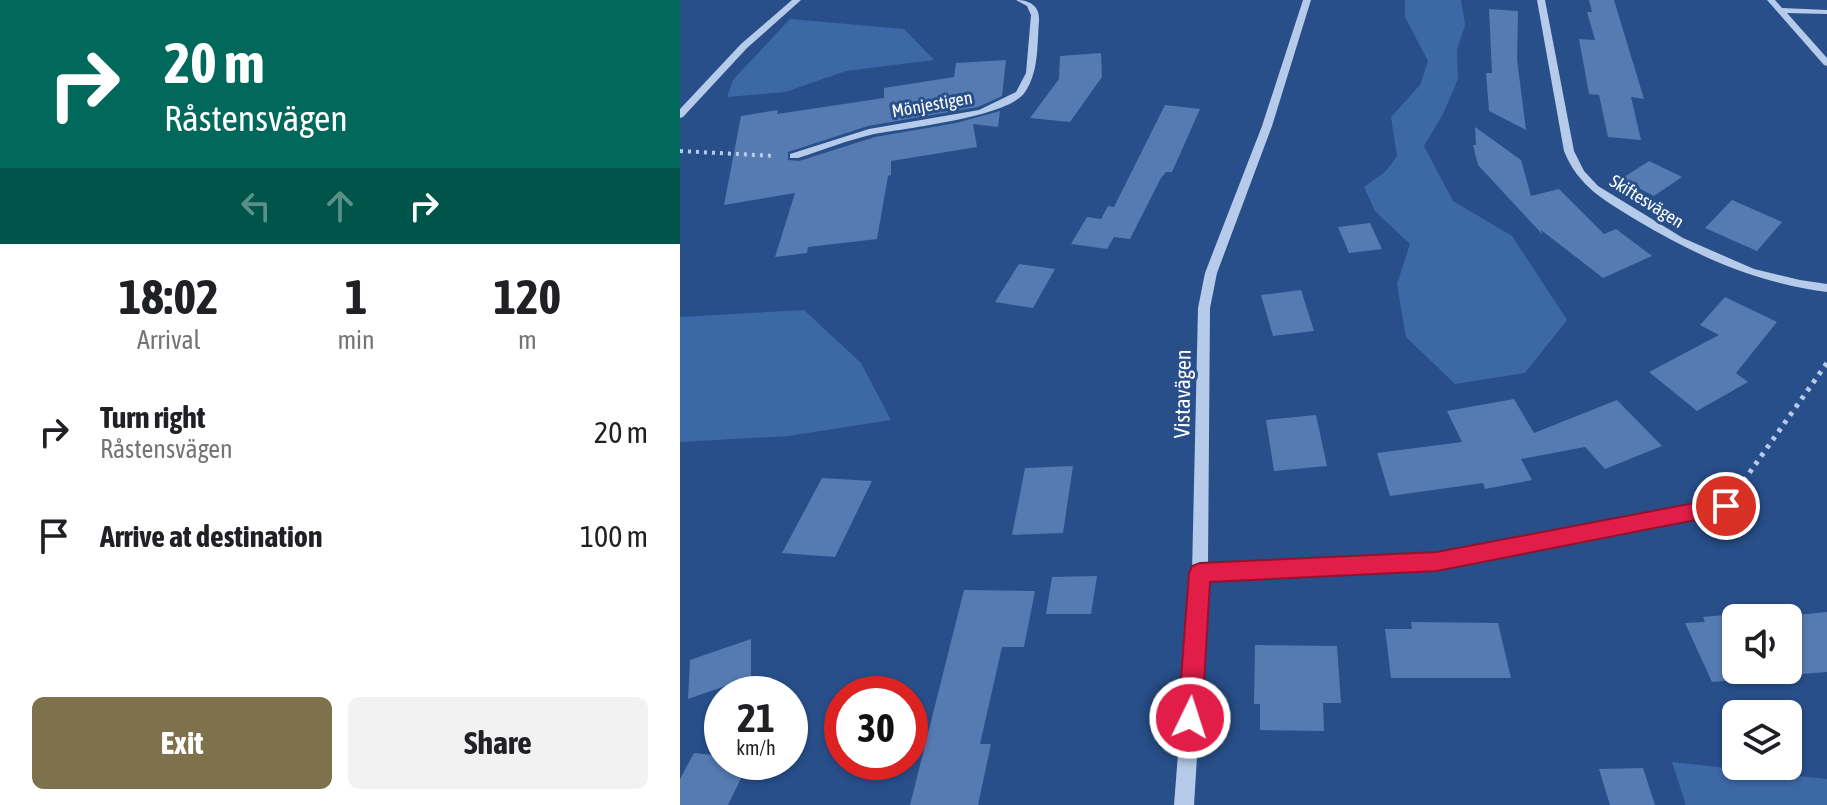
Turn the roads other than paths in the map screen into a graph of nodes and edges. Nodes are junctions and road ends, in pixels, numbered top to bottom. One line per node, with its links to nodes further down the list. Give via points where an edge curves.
1 (797, 0): 9 (street, via 744,46)
2 (1020, 0): 10 (street, Mönjestigen, via 1035,15 1030,73 1020,94 982,112 869,132)
3 (1307, 0): 13 (street, Vistavägen, via 1267,126 1211,273 1204,308)
4 (1541, 0): 11 (street, Skiftesvägen, via 1569,151 1574,168 1590,187 1692,250 1775,280)
5 (1771, 0): 6 (street)
6 (1779, 10): 7 (street); 8 (street)
7 (1827, 12)
8 (1827, 63)
9 (680, 115)
10 (794, 156)
11 (1827, 288)
12 (1726, 506): 13 (street, via 1437,562)
13 (1200, 573): 14 (street, Vistavägen)
14 (1184, 805)

